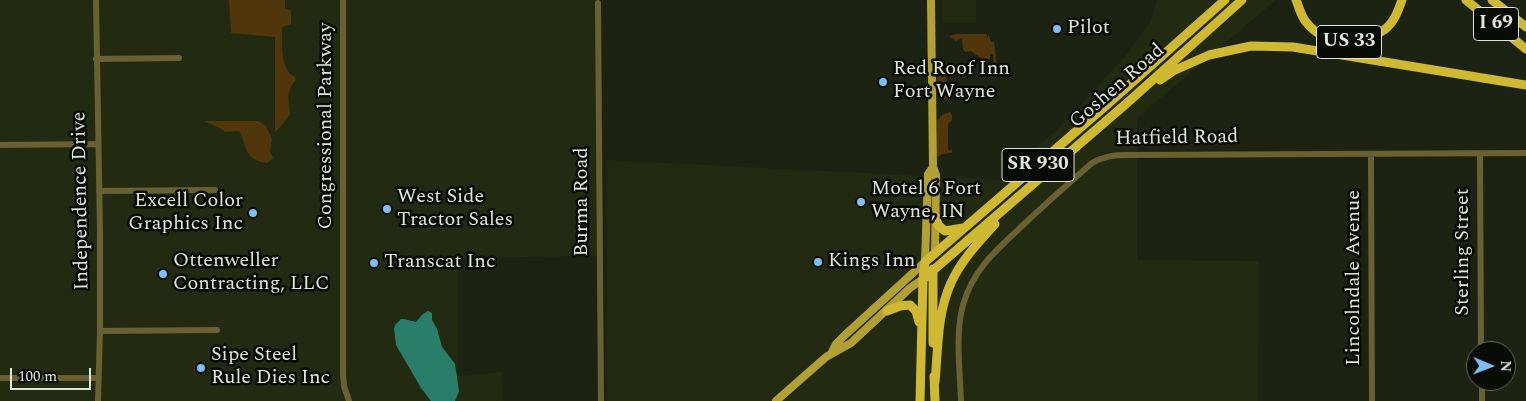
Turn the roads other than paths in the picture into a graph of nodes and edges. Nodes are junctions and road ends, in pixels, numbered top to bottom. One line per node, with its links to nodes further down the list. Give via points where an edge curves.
1 (96, 0): 15 (street, Independence Drive)
2 (343, 0): 43 (street, Congressional Parkway, via 343,374)
3 (931, 0): 23 (main road)
4 (1225, 0): 11 (highway, SR 930)
5 (1242, 0): 17 (highway, Goshen Road / SR 930)
6 (1296, 0): 7 (highway, US 33, via 1306,22 1312,27 1334,40 1352,42 1386,29)
7 (1402, 0)
8 (1466, 0): 13 (highway, I 69)
9 (1492, 0): 12 (highway, I 69)
10 (598, 3): 44 (street, Burma Road)
11 (1216, 3): 28 (highway, SR 930, via 1109,103)
12 (1526, 27)
13 (1526, 48)
14 (179, 58): 15 (street)
15 (96, 60): 18 (street, Independence Drive)
16 (1526, 84): 17 (highway, via 1302,49 1251,46 1209,55 1173,71)
17 (1127, 103): 26 (highway, Goshen Road / SR 930)
18 (98, 144): 19 (street); 25 (street, Independence Drive)
19 (0, 145)
20 (1526, 153): 22 (street, Hatfield Road)
21 (1371, 154): 22 (street, Hatfield Road); 48 (street, Hatfield Road, via 1129,154 1107,156 1092,163 988,258 971,283 962,306 960,323); 49 (street, Lincolndale Avenue)
22 (1480, 154): 37 (street, Sterling Street)
23 (932, 167): 27 (main road, via 936,175); 30 (main road, via 928,174)
24 (215, 190): 25 (street)
25 (99, 191): 35 (street, Independence Drive)
26 (1021, 194): 31 (highway, Goshen Road); 41 (highway, SR 930, via 967,255 951,283 939,334)
27 (936, 217): 28 (highway, via 938,225 945,231); 29 (main road)
28 (966, 227): 29 (highway, SR 930)
29 (935, 254): 30 (highway, SR 930); 31 (highway)
30 (925, 262): 32 (highway); 38 (main road, Goshen Road, via 845,335)
31 (932, 272): 32 (highway, Goshen Road); 41 (highway)
32 (922, 279): 33 (main road, Goshen Road); 36 (highway)
33 (887, 311): 36 (highway, via 910,305 916,311); 38 (main road, Goshen Road, via 851,343)
34 (217, 330): 35 (street)
35 (100, 331): 40 (street, Independence Drive)
36 (921, 334): 46 (highway)
37 (1482, 341)
38 (832, 352): 45 (main road, Goshen Road)
39 (0, 378): 40 (street)
40 (98, 378): 42 (street, Independence Drive)
41 (935, 382): 47 (highway, SR 930)
42 (98, 401)
43 (349, 401)
44 (601, 401)
45 (776, 401)
46 (920, 401)
47 (935, 401)
48 (961, 401)
49 (1372, 401)

